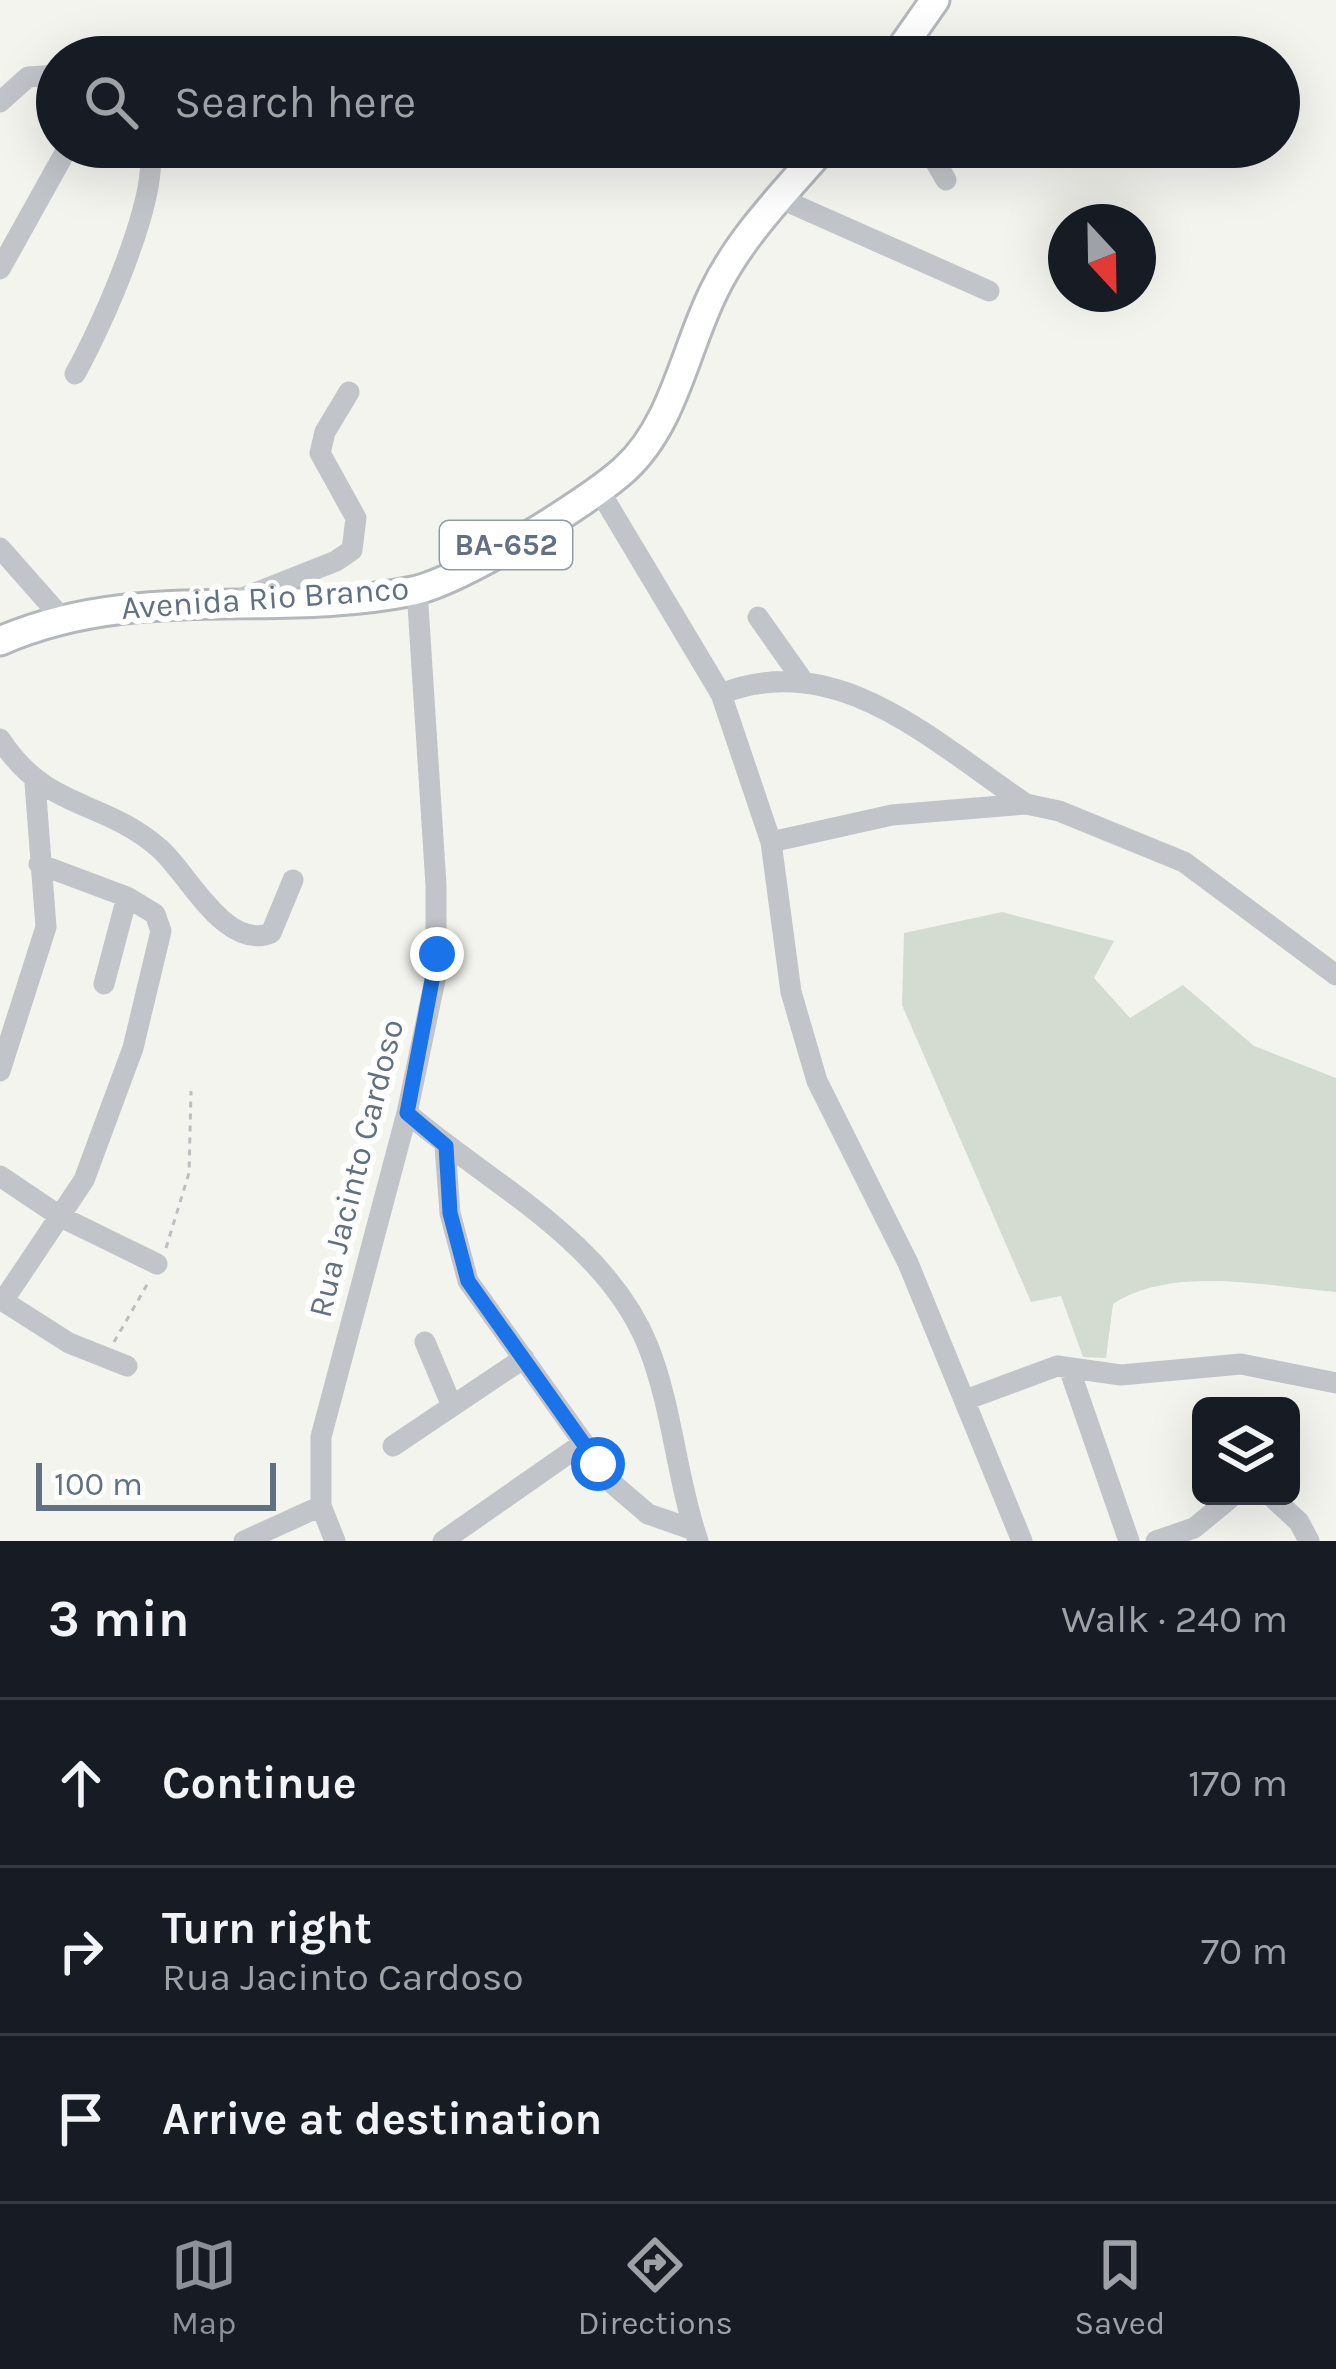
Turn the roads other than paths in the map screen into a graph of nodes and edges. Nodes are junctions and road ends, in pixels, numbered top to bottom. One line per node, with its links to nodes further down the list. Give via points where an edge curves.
1 (934, 0): 2 (main road)
2 (909, 36)
3 (36, 76): 4 (street)
4 (0, 102)
5 (56, 168): 11 (street)
6 (146, 168): 13 (street, via 123,266)
7 (805, 168): 10 (main road, Avenida Rio Branco / BA-652)
8 (939, 168): 9 (street)
9 (946, 180)
10 (779, 198): 12 (street); 15 (main road, Avenida Rio Branco / BA-652, via 714,289 648,441)
11 (0, 269)
12 (989, 291)
13 (75, 374)
14 (350, 392): 18 (street, via 320,453 356,518 352,550)
15 (599, 490): 17 (main road, Avenida Rio Branco / BA-652); 23 (street)
16 (0, 548): 20 (street)
17 (417, 590): 18 (main road, Avenida Rio Branco / BA-652); 34 (street, Rua Jacinto Cardoso, via 437,954)
18 (234, 602): 20 (main road, Avenida Rio Branco / BA-652, via 144,603)
19 (758, 616): 22 (street)
20 (62, 617): 21 (main road, Avenida Rio Branco / BA-652)
21 (0, 641)
22 (801, 678): 23 (street, via 766,678); 26 (street, via 878,707)
23 (721, 694): 27 (street)
24 (0, 739): 25 (street)
25 (34, 783): 28 (street); 29 (street, via 161,849 198,899 258,936 272,932)
26 (1026, 804): 27 (street, via 869,819); 31 (street, via 1093,821 1184,862)
27 (772, 842): 45 (street, via 794,1005 817,1081)
28 (40, 864): 30 (street); 33 (street, via 46,927)
29 (293, 880)
30 (128, 897): 32 (street); 37 (street, via 155,914 161,940 120,1087)
31 (1336, 975)
32 (104, 984)
33 (0, 1071)
34 (407, 1113): 35 (street); 51 (street, Rua Jacinto Cardoso, via 328,1404)
35 (446, 1146): 41 (street, via 459,1260); 52 (street, via 563,1236 622,1297 658,1374)
36 (0, 1176): 37 (street)
37 (61, 1217): 38 (street); 39 (street)
38 (157, 1264)
39 (2, 1300): 42 (street, via 69,1343)
40 (425, 1342): 46 (street)
41 (524, 1358): 46 (street); 47 (street)
42 (127, 1366)
43 (1069, 1368): 44 (street, via 1121,1375 1241,1364); 45 (street, via 1044,1368); 57 (street)
44 (1336, 1383)
45 (968, 1399): 56 (street)
46 (452, 1406): 48 (street)
47 (582, 1444): 52 (street, via 648,1514); 55 (street)
48 (393, 1446)
49 (1222, 1505): 58 (street, via 1194,1528)
50 (1280, 1505): 59 (street)
51 (321, 1506): 53 (street); 54 (street, Rua Jacinto Cardoso)
52 (696, 1536)
53 (244, 1541)
54 (335, 1541)
55 (442, 1541)
56 (1022, 1541)
57 (1130, 1541)
58 (1156, 1541)
59 (1309, 1541)

